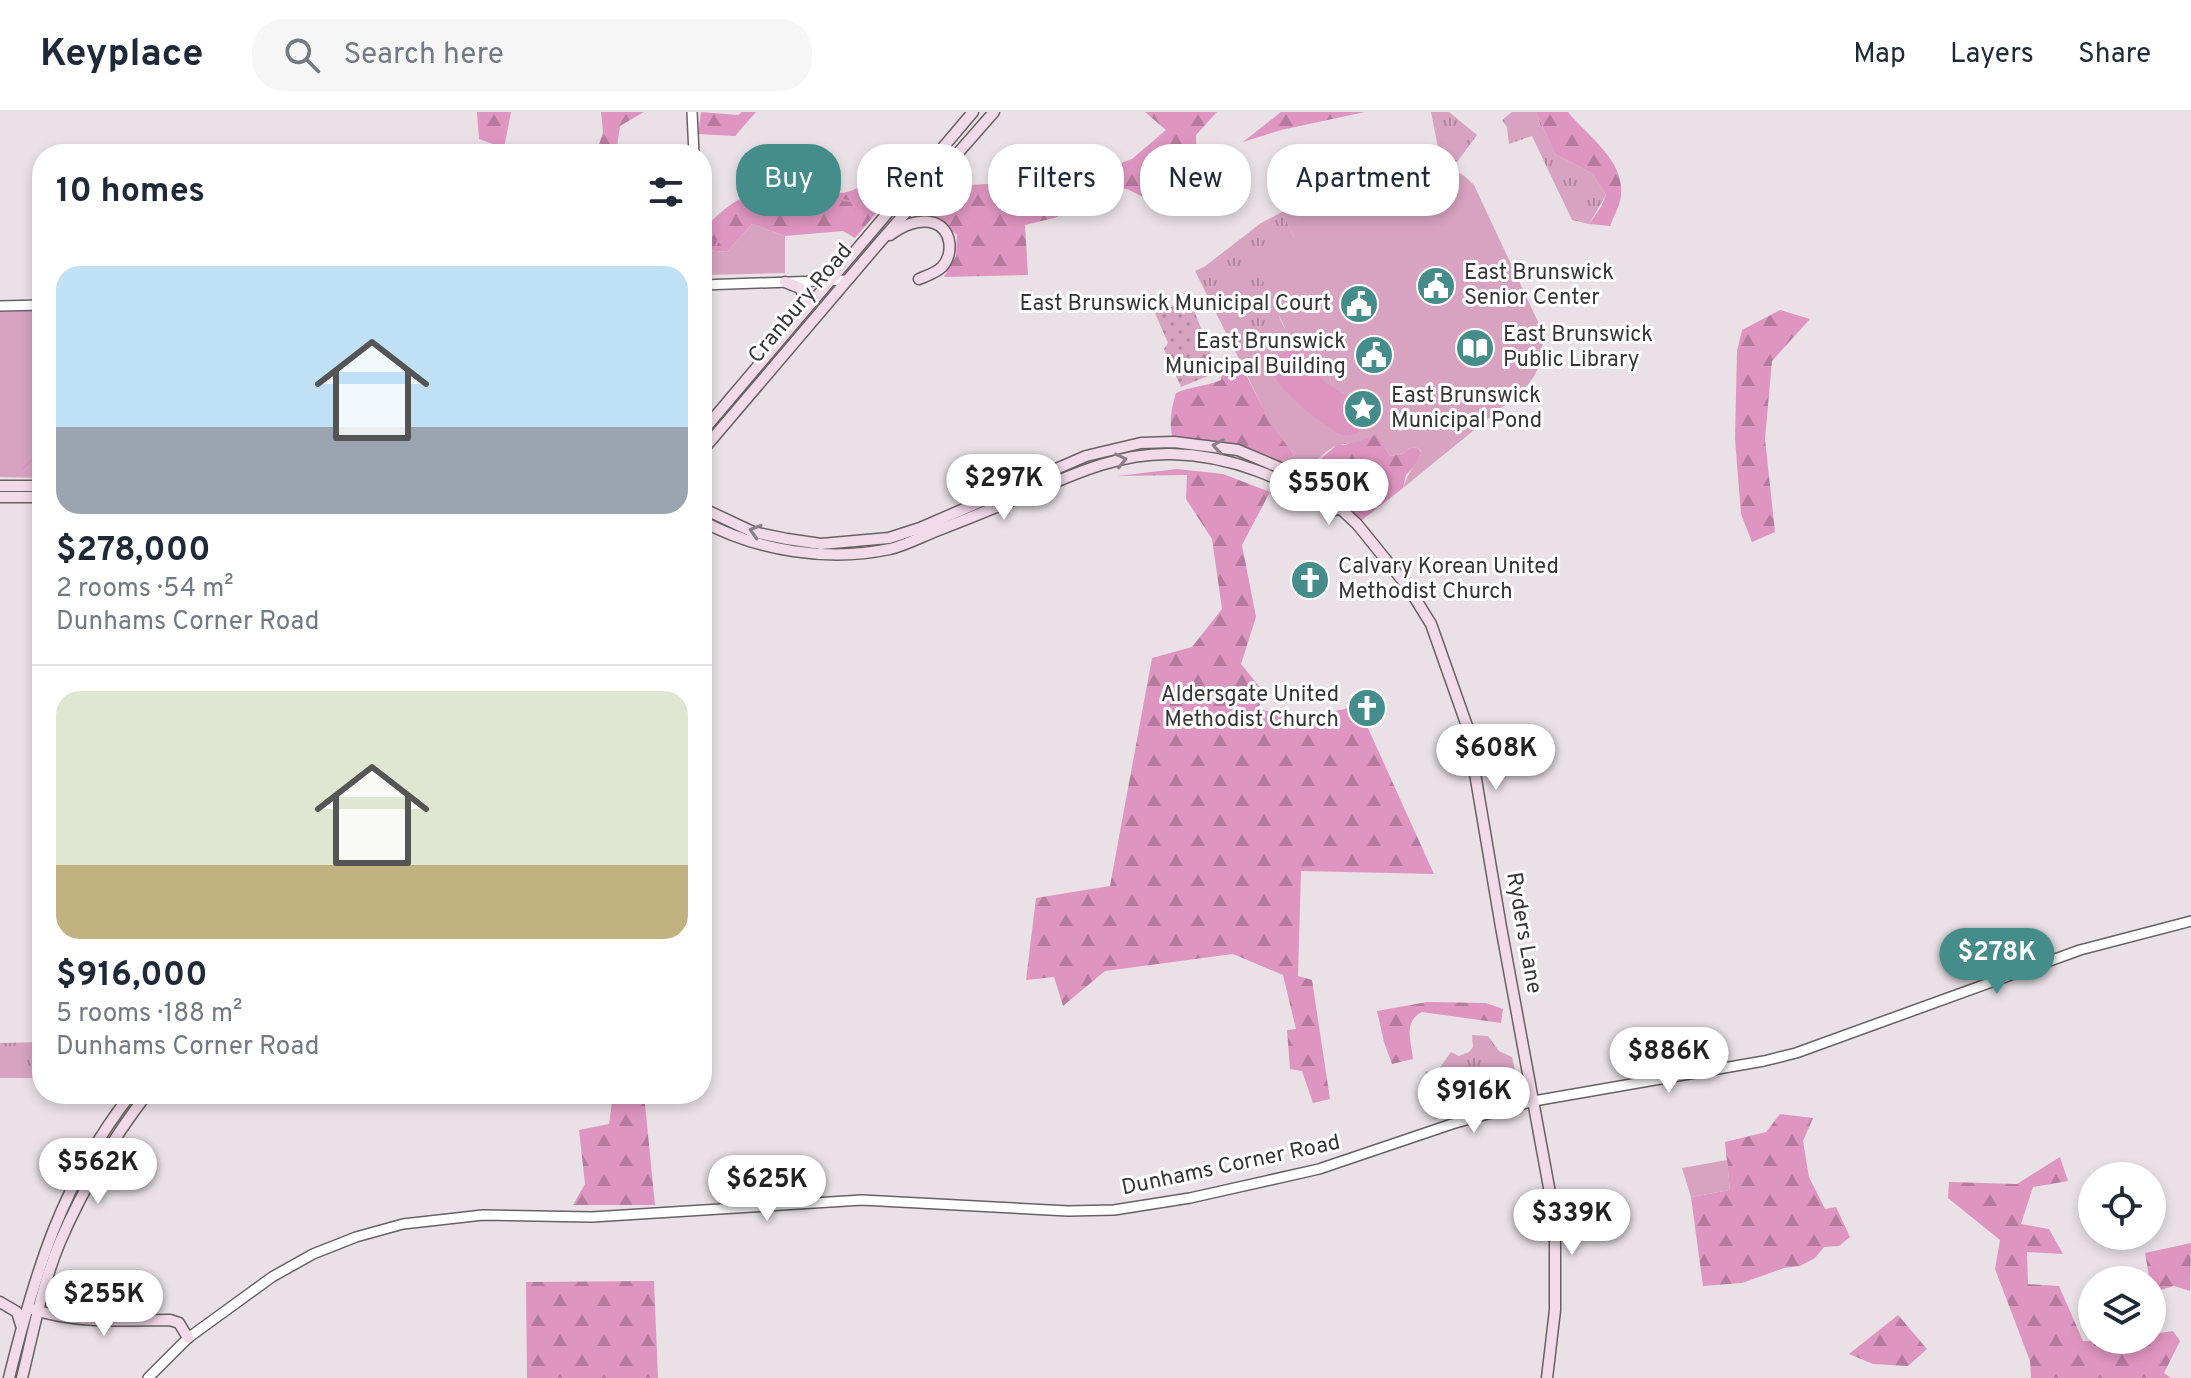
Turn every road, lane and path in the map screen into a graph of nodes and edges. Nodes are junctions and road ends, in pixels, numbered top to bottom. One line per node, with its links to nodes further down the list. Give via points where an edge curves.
1 (692, 112): 4 (street)
2 (973, 112): 7 (main road, Cranbury Road)
3 (994, 112): 5 (main road, Cranbury Road)
4 (694, 144)
5 (879, 243): 6 (main road, via 912,224 940,226 949,241 947,258 938,270); 8 (main road, Cranbury Road)
6 (919, 279)
7 (830, 280): 8 (street); 9 (street); 13 (main road, Cranbury Road)
8 (847, 280): 15 (main road, Cranbury Road)
9 (785, 282): 10 (street); 13 (main road, via 803,294)
10 (712, 285)
11 (32, 305): 12 (street)
12 (0, 306)
13 (800, 316): 14 (main road, Cranbury Road)
14 (712, 420)
15 (712, 439)
16 (0, 486): 17 (main road)
17 (32, 486)
18 (0, 497): 19 (main road)
19 (32, 497)
20 (712, 513): 21 (main road, Ryders Lane, one-way to 20, via 1317,487 1278,467 1238,450 1174,442 1141,443 1086,456 920,528 878,540 821,544 787,539 753,532)
21 (1357, 524): 22 (main road, Ryders Lane, one-way to 21, via 763,547 849,554 893,548 1088,468 1168,454 1249,466); 24 (main road, Ryders Lane, via 1431,624 1467,726)
22 (712, 526)
23 (2191, 921): 24 (street, Dunhams Corner Road, via 2080,950 1796,1053)
24 (1534, 1101): 31 (street, Dunhams Corner Road, via 1319,1169 1114,1210 862,1200 592,1217 483,1215 403,1224 313,1254); 35 (main road, Ryders Lane, via 1555,1220 1555,1310)
25 (124, 1104): 28 (main road, via 61,1207)
26 (140, 1104): 29 (main road, via 103,1157 60,1243)
27 (0, 1302): 30 (main road, via 17,1312)
28 (26, 1308): 29 (main road); 30 (main road)
29 (38, 1311): 31 (main road, via 85,1321 170,1320 179,1323); 33 (main road)
30 (21, 1328): 32 (main road)
31 (188, 1338): 34 (street, Dunhams Corner Road)
32 (9, 1378)
33 (22, 1378)
34 (148, 1378)
35 (1547, 1378)

